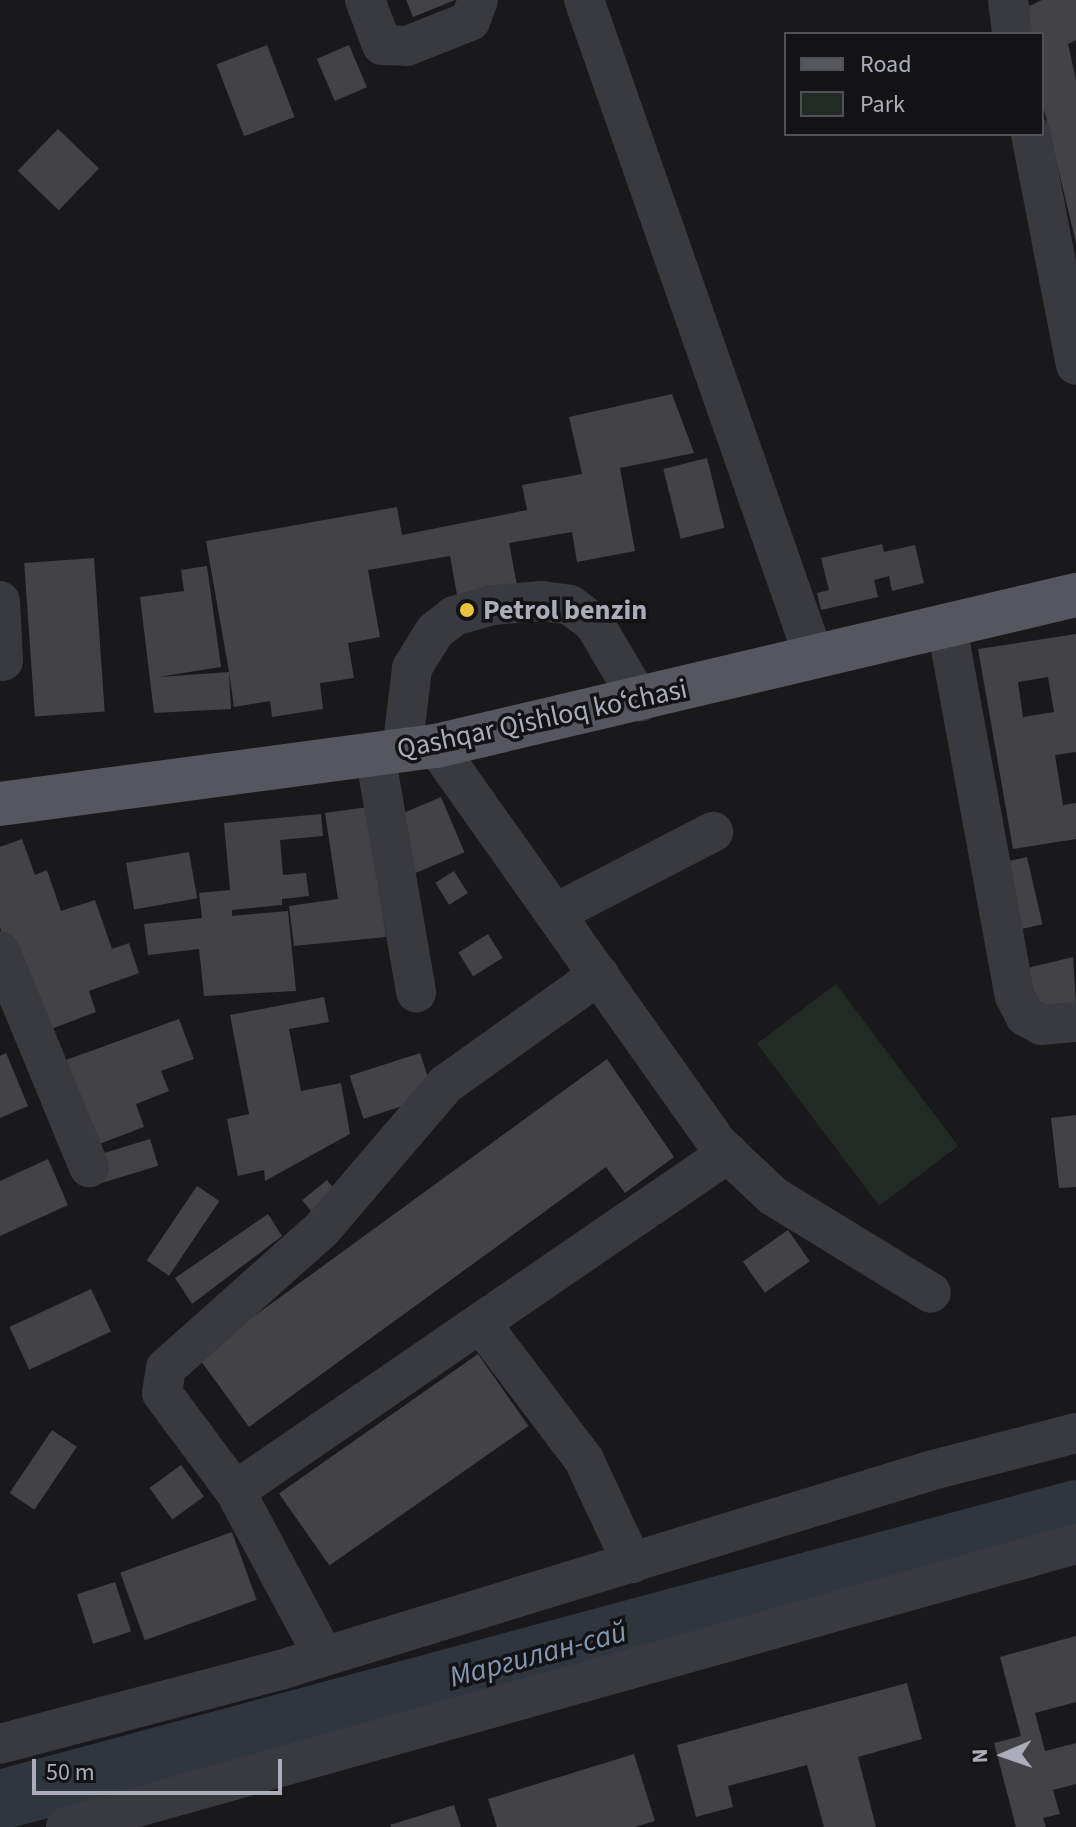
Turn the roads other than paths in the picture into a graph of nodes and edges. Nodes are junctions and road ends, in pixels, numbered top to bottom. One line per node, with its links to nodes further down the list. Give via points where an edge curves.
1 (365, 0): 2 (street, via 382,45 407,46 470,21)
2 (478, 0)
3 (584, 0): 11 (street)
4 (1008, 0): 5 (street)
5 (1012, 32)
6 (1031, 136): 7 (street)
7 (1076, 365)
8 (1076, 595): 10 (main road, Qashqar Qishloq koʻchasi)
9 (0, 601): 12 (street)
10 (947, 627): 11 (main road, Qashqar Qishloq koʻchasi); 21 (street, via 1015,996 1025,1016 1041,1025)
11 (814, 657): 13 (main road, Qashqar Qishloq koʻchasi)
12 (3, 661)
13 (640, 701): 14 (main road, Qashqar Qishloq koʻchasi); 14 (street, via 594,623 570,605 492,605 454,616 435,631 412,668)
14 (404, 750): 15 (main road, Qashqar Qishloq koʻchasi); 17 (street); 20 (street)
15 (0, 804)
16 (713, 832): 17 (street)
17 (556, 913): 19 (street)
18 (0, 951): 23 (street)
19 (599, 975): 22 (street); 27 (street, via 446,1084 322,1229 166,1368 162,1393)
20 (416, 992)
21 (1076, 1022)
22 (728, 1153): 24 (street, via 773,1196); 25 (street)
23 (89, 1167)
24 (931, 1293)
25 (482, 1325): 27 (street); 29 (street, via 584,1460)
26 (1076, 1433): 29 (street, via 933,1470)
27 (235, 1491): 30 (street)
28 (1076, 1544): 32 (street)
29 (632, 1563): 30 (street)
30 (323, 1655): 31 (street)
31 (0, 1744)
32 (66, 1827)

